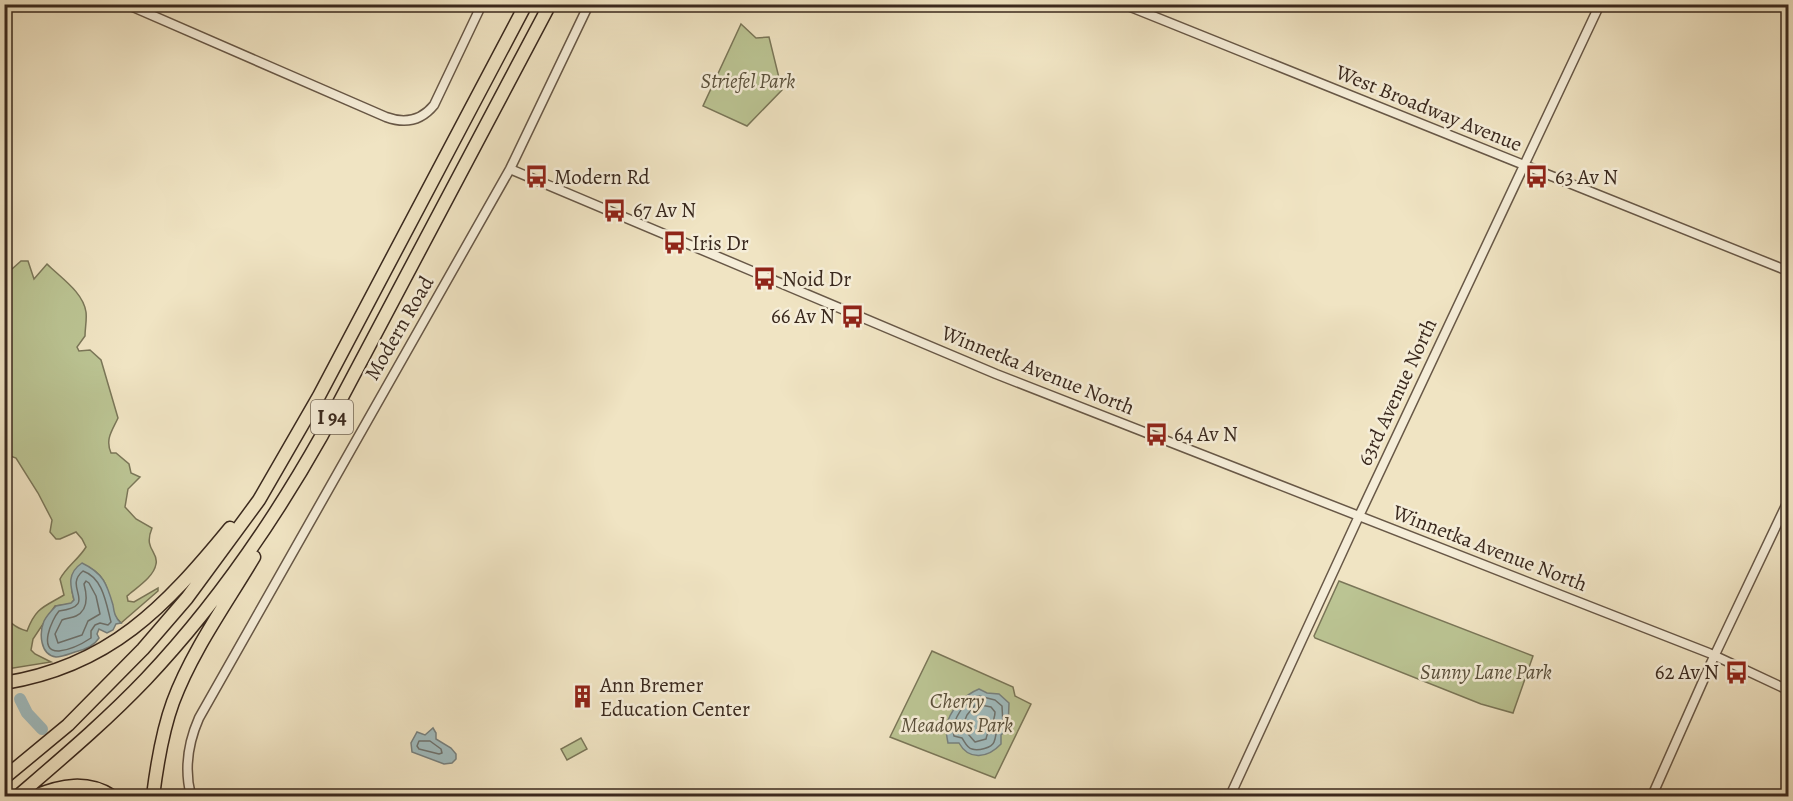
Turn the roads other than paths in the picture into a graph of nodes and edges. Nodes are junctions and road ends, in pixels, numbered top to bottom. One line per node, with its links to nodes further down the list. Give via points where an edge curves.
1 (126, 4): 2 (street, via 401,122 423,116 434,105)
2 (482, 4)
3 (526, 4): 12 (highway, I 94, via 319,396)
4 (550, 4): 11 (highway, I 94)
5 (589, 4): 9 (street, Modern Road)
6 (1123, 4): 8 (street, West Broadway Avenue)
7 (1600, 4): 8 (street, 63rd Avenue North)
8 (1524, 165): 10 (street, West Broadway Avenue); 14 (street, 63rd Avenue North)
9 (510, 169): 14 (street, Winnetka Avenue North, via 996,374); 23 (street, Modern Road, via 199,717 189,749)
10 (1788, 272)
11 (322, 435): 19 (highway, I 94, via 258,539 192,627 111,714); 22 (highway, via 185,674 163,733)
12 (259, 500): 16 (highway, via 178,587 126,634 73,665); 18 (highway, I 94, via 187,598 143,649 68,725)
13 (1788, 501): 15 (street)
14 (1359, 516): 15 (street, Winnetka Avenue North); 24 (street, 63rd Avenue North)
15 (1714, 656): 17 (street, Winnetka Avenue North); 25 (street)
16 (4, 683)
17 (1788, 690)
18 (4, 778)
19 (18, 796)
20 (35, 796): 21 (highway, via 72,785)
21 (112, 796)
22 (153, 796)
23 (191, 796)
24 (1230, 796)
25 (1652, 796)

